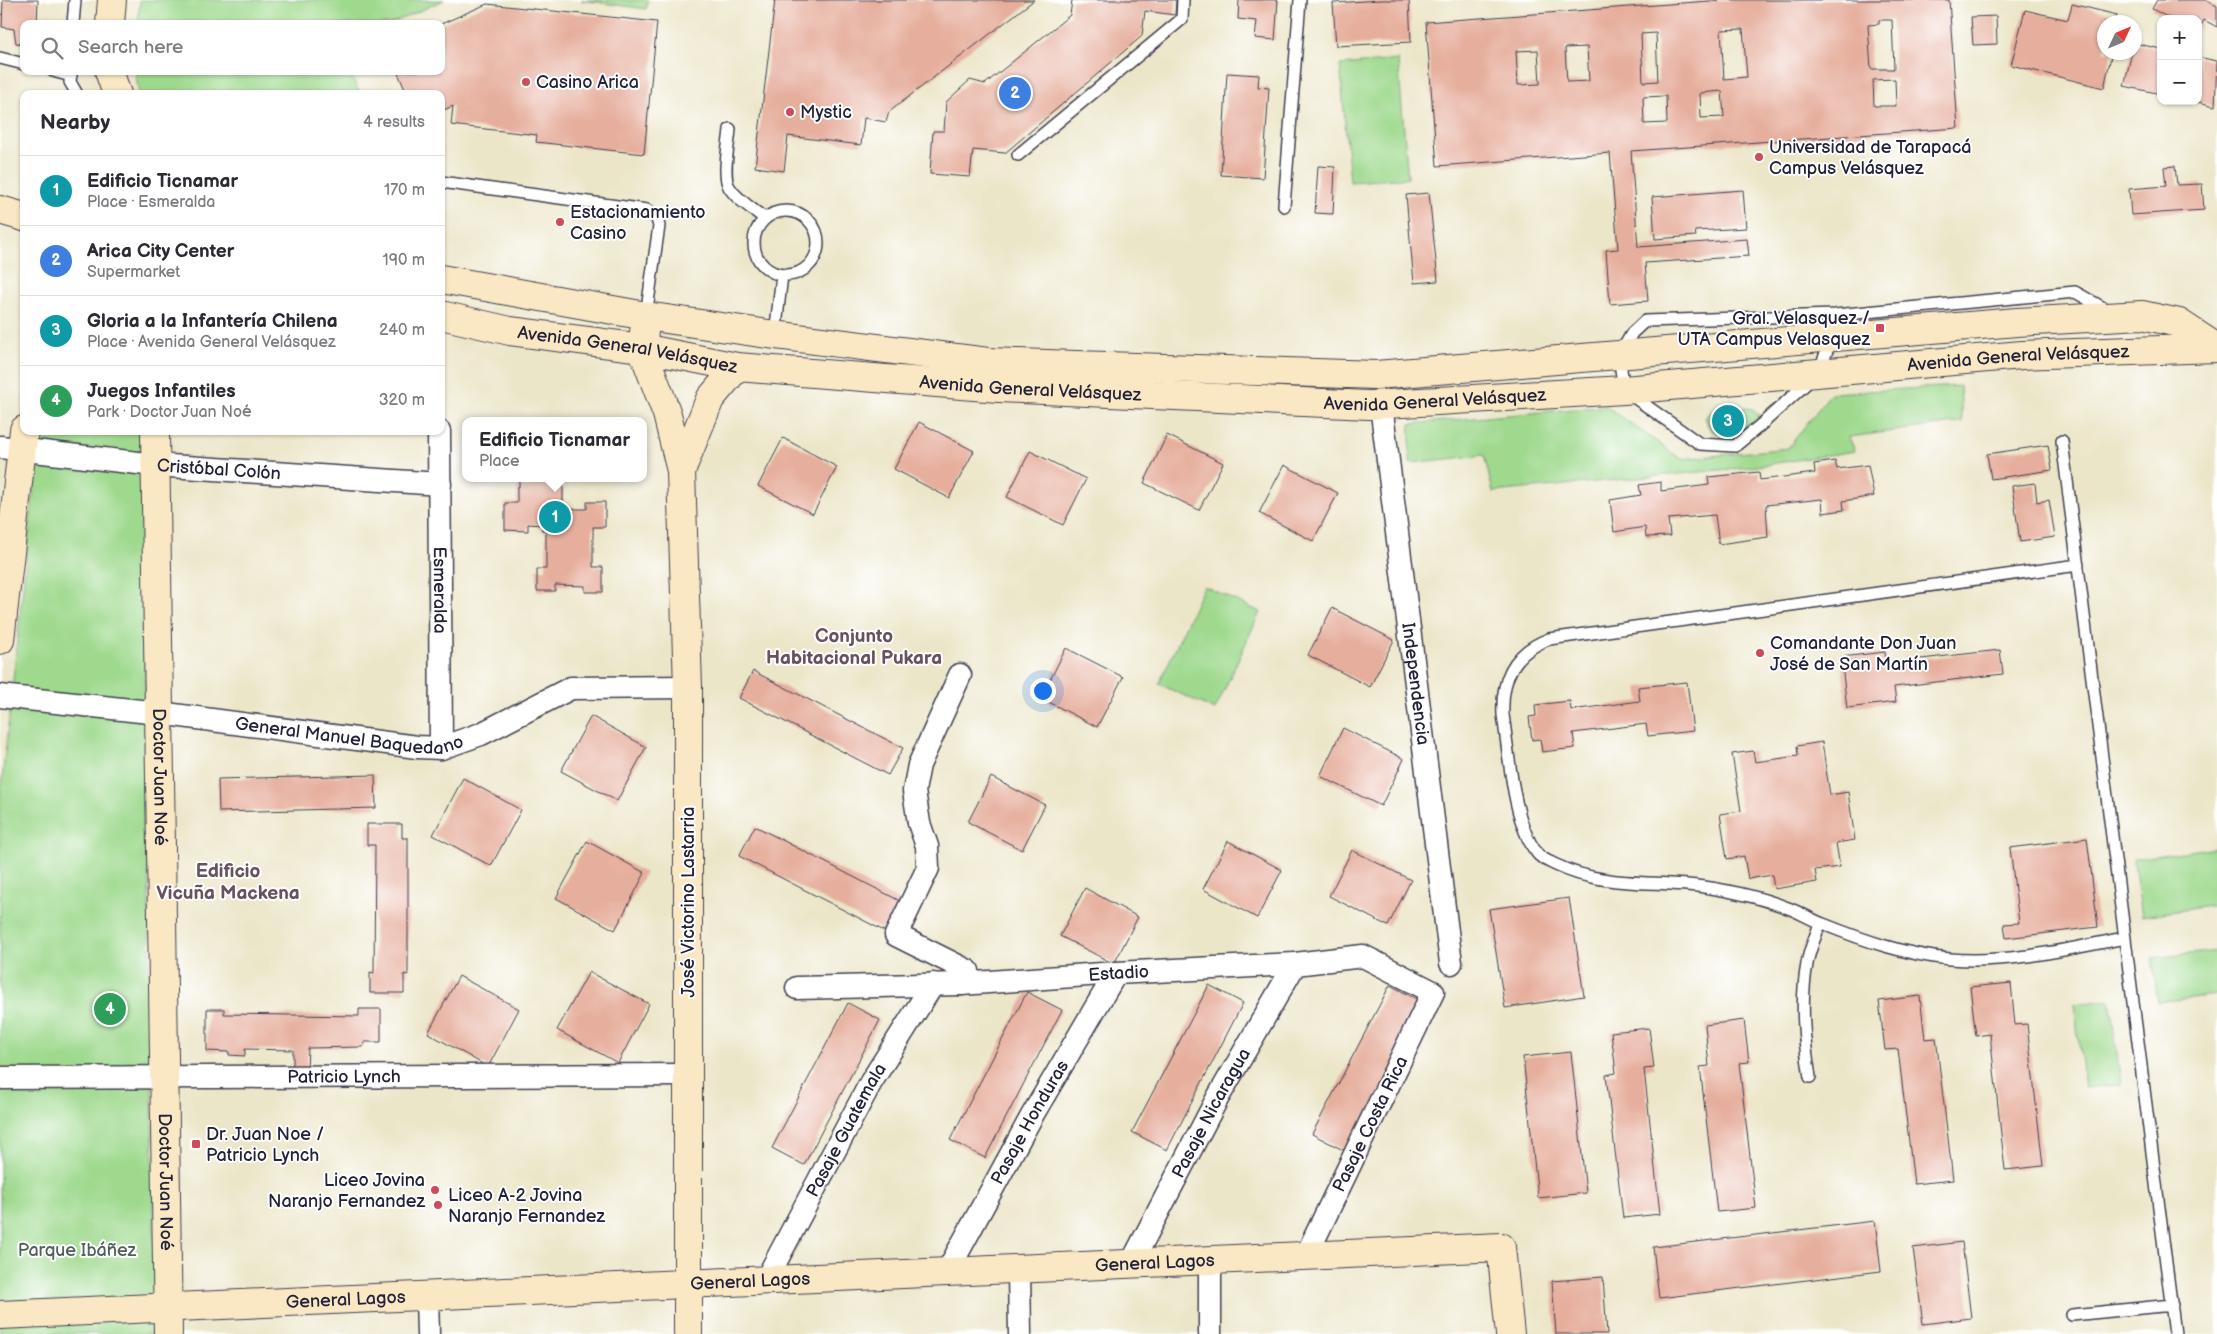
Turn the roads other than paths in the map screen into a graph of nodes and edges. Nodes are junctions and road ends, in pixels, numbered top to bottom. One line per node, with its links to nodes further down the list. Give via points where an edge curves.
1 (75, 0): 5 (lane)
2 (112, 0): 6 (main road)
3 (1183, 0): 16 (lane, via 1182,18)
4 (1300, 0): 18 (lane)
5 (73, 20)
6 (110, 20)
7 (0, 58): 8 (lane)
8 (20, 63)
9 (71, 75): 12 (lane, via 70,82)
10 (106, 75): 13 (main road)
11 (110, 75): 14 (main road)
12 (75, 90)
13 (101, 90)
14 (115, 90)
15 (730, 129): 21 (lane, via 726,174 729,186)
16 (1018, 155)
17 (445, 183): 25 (lane, via 647,210 656,216 659,226)
18 (1284, 206)
19 (0, 210): 20 (main road)
20 (20, 216)
21 (764, 218): 22 (lane, via 754,236 757,258 772,273); 22 (lane, via 785,210 795,212 805,216 817,233 818,244 811,264 803,271)
22 (782, 275): 27 (lane)
23 (445, 280): 25 (main road, Avenida General Velásquez)
24 (445, 316): 28 (main road, Avenida General Velásquez, via 510,331)
25 (646, 316): 27 (main road, Avenida General Velásquez); 28 (main road, José Victorino Lastarria)
26 (1833, 326): 29 (main road, Avenida General Velásquez, via 2142,315 2179,324); 30 (main road, Avenida General Velásquez); 32 (lane)
27 (775, 335): 30 (main road, Avenida General Velásquez, via 988,362 1376,375)
28 (642, 348): 31 (main road, Avenida General Velásquez); 39 (main road, José Victorino Lastarria, via 667,414)
29 (2217, 348): 32 (main road, Avenida General Velásquez, via 2022,355)
30 (1619, 356): 33 (lane)
31 (737, 367): 34 (main road, Avenida General Velásquez, via 999,388); 39 (main road, José Victorino Lastarria, via 710,399)
32 (1819, 372): 33 (main road, Avenida General Velásquez); 33 (lane, via 1735,446 1700,444)
33 (1624, 390): 34 (main road, Avenida General Velásquez)
34 (1381, 405): 50 (street, Independencia)
35 (439, 435): 40 (street, Esmeralda)
36 (2062, 441): 41 (lane)
37 (15, 442): 38 (street, Cristóbal Colón); 42 (main road)
38 (159, 442): 40 (street, Cristóbal Colón); 46 (main road, Doctor Juan Noé)
39 (681, 471): 44 (main road, José Victorino Lastarria)
40 (440, 484): 47 (street, Esmeralda)
41 (2078, 565): 48 (lane, via 1570,635 1534,644 1523,652 1506,683 1503,715 1518,809 1526,834 1538,854 1565,870 1581,875 1618,882 1670,883 1731,892 1786,907); 49 (lane)
42 (0, 640)
43 (960, 675): 54 (street, via 919,765 914,791 928,868 896,935 968,971)
44 (688, 687): 47 (street, General Manuel Baquedano, via 571,688 481,734); 57 (main road, José Victorino Lastarria)
45 (0, 696): 46 (street, General Manuel Baquedano)
46 (159, 713): 47 (street, General Manuel Baquedano); 58 (main road, Doctor Juan Noé)
47 (441, 748)
48 (1820, 923): 49 (lane, via 1887,946 1934,957 1976,960 2028,956); 59 (lane, via 1805,979 1804,1023)
49 (2125, 938): 69 (lane)
50 (1451, 963)
51 (1294, 964): 52 (street, Estadio); 56 (street, Estadio, via 1363,956); 63 (street, Pasaje Nicaragua, via 1217,1099)
52 (1116, 973): 54 (street, Estadio); 65 (street, Pasaje Honduras, via 1033,1114)
53 (933, 984): 54 (street, Estadio); 55 (street, Estadio); 66 (street, Pasaje Guatemala, via 871,1082)
54 (961, 984)
55 (797, 988)
56 (1433, 992): 61 (street, Pasaje Costa Rica)
57 (688, 1075): 58 (street, Patricio Lynch); 67 (main road, José Victorino Lastarria)
58 (164, 1077): 60 (street, Patricio Lynch); 72 (main road, Doctor Juan Noé)
59 (1810, 1077)
60 (0, 1078)
61 (1306, 1256): 62 (main road, General Lagos); 77 (main road, General Lagos, via 1501,1247)
62 (1210, 1260): 63 (main road, General Lagos); 76 (street)
63 (1131, 1264): 64 (main road, General Lagos)
64 (1019, 1269): 65 (main road, General Lagos); 75 (street)
65 (947, 1272): 66 (main road, General Lagos)
66 (766, 1280): 67 (main road, General Lagos)
67 (688, 1284): 68 (main road, General Lagos); 74 (main road, José Victorino Lastarria)
68 (428, 1296): 72 (main road, General Lagos); 73 (street)
69 (2172, 1305): 70 (lane); 78 (lane)
70 (2072, 1315)
71 (0, 1316): 72 (main road, General Lagos)
72 (168, 1321)
73 (428, 1334)
74 (688, 1334)
75 (1020, 1334)
76 (1210, 1334)
77 (1510, 1334)
78 (2175, 1334)

